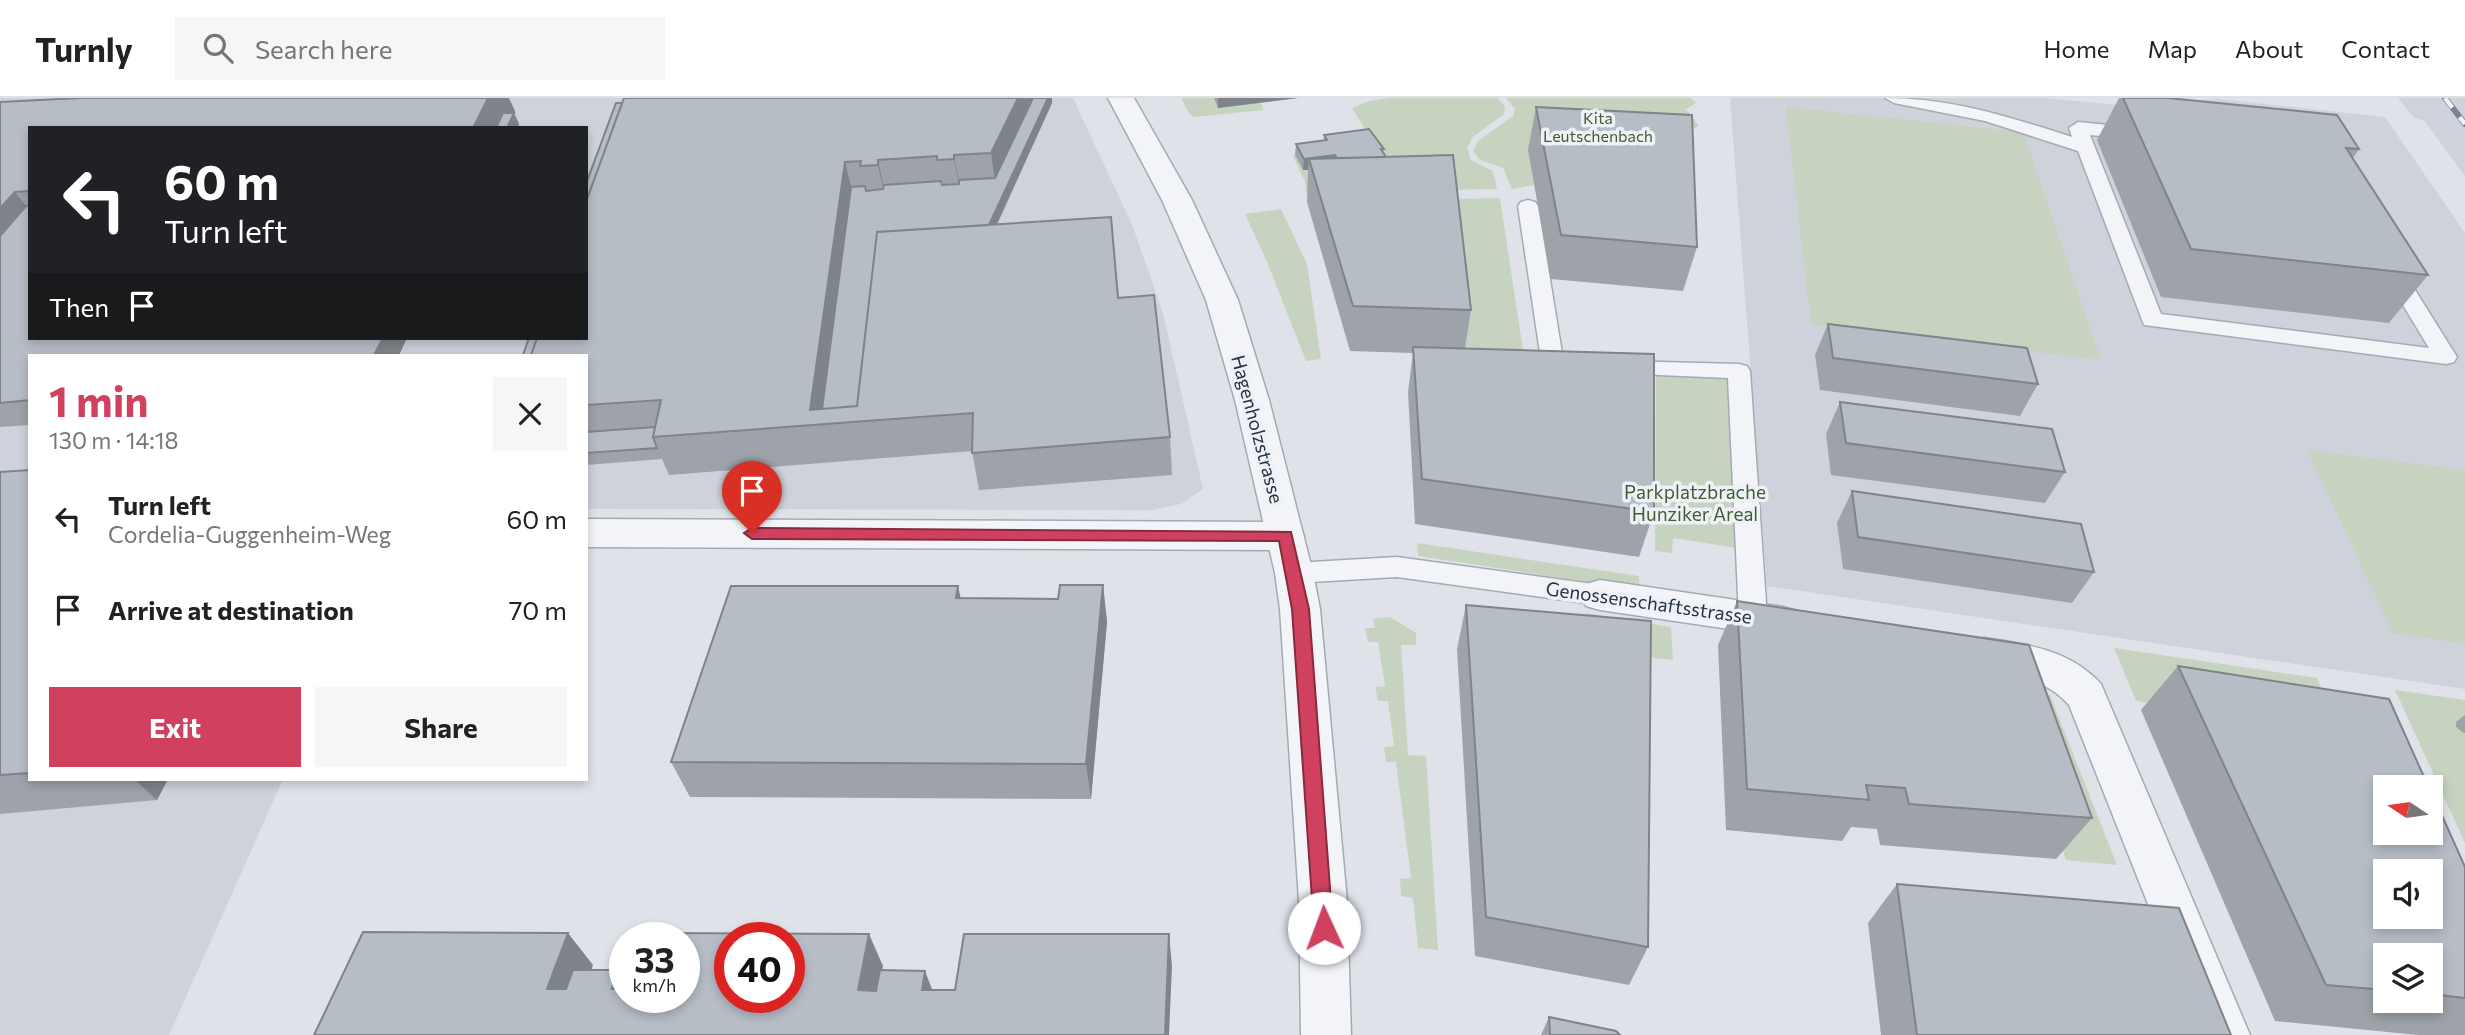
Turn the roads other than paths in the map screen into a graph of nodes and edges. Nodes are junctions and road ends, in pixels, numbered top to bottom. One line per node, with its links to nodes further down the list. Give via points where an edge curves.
1 (1121, 98): 6 (street, Hagenholzstrasse, via 1177,200 1222,300)
2 (1894, 98): 3 (lane, via 1989,116)
3 (2086, 148): 3 (lane, via 2078,128 2318,150 2446,356 2152,320)
4 (1528, 206): 9 (lane, via 1553,366 1739,371)
5 (588, 533): 6 (street)
6 (1285, 536): 7 (street, Hagenholzstrasse)
7 (1294, 573): 8 (lane, Genossenschaftsstrasse, via 1397,567); 12 (street, Hagenholzstrasse, via 1323,901)
8 (1600, 595): 9 (street, Genossenschaftsstrasse)
9 (1754, 617): 10 (street, Genossenschaftsstrasse)
10 (1822, 628)
11 (1941, 647): 13 (street, via 2050,666 2086,696)
12 (1326, 1035)
13 (2225, 1035)

